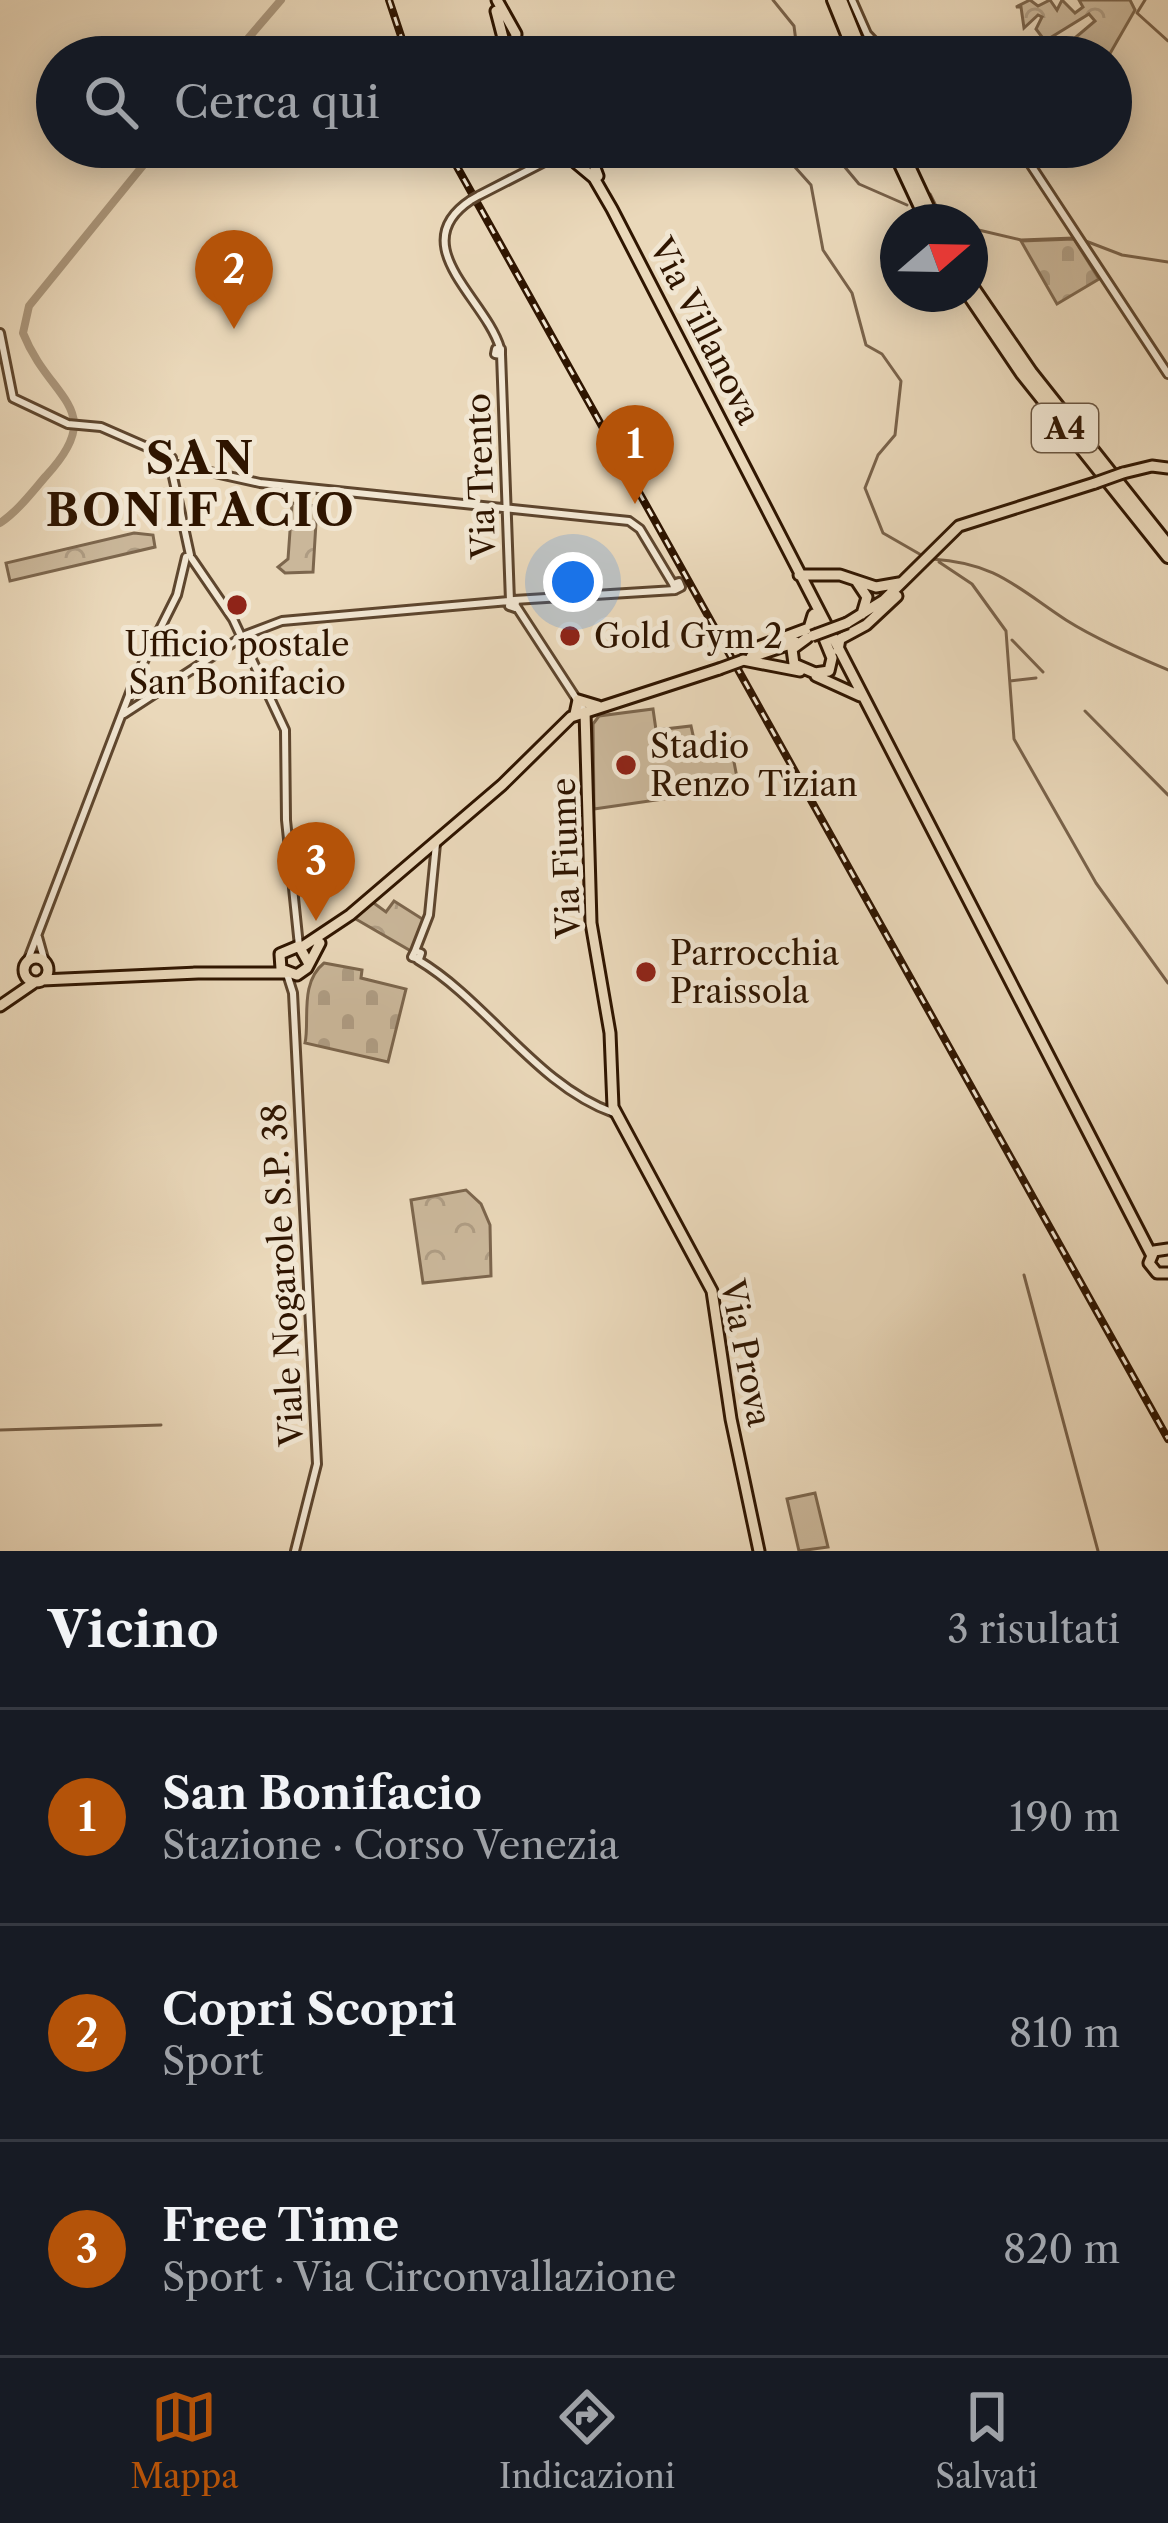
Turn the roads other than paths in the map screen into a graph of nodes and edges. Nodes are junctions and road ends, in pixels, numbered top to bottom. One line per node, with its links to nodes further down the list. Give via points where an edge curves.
1 (496, 0): 4 (main road)
2 (837, 0): 5 (highway)
3 (852, 0): 6 (street)
4 (507, 36)
5 (852, 36)
6 (869, 36)
7 (526, 168): 20 (street, Via Trento, via 474,198 448,225 443,247 496,334)
8 (588, 168): 25 (main road, Via Villanova)
9 (901, 168): 13 (highway)
10 (1033, 168): 17 (street)
11 (903, 195): 12 (highway)
12 (912, 204)
13 (920, 204)
14 (988, 309): 21 (highway, A4)
15 (980, 312): 22 (highway, A4)
16 (0, 333): 18 (street, via 13,398)
17 (1168, 374)
18 (173, 463): 20 (street, via 260,483); 23 (street)
19 (1168, 468): 24 (main road, bridge, via 1123,473 966,522)
20 (509, 507): 29 (street, Via Trento); 29 (street, via 634,523 674,585)
21 (1168, 544)
22 (1168, 557)
23 (188, 558): 33 (street); 39 (street)
24 (907, 577): 27 (main road); 28 (main road); 34 (main road, via 872,620 839,639)
25 (806, 582): 26 (main road, via 840,575); 30 (main road); 34 (main road)
26 (857, 582): 27 (main road); 31 (main road, via 867,597)
27 (879, 587): 28 (main road)
28 (884, 599): 31 (main road)
29 (512, 603): 33 (street, via 290,619); 37 (street, Via Fiume)
30 (813, 610): 32 (main road, via 832,658 829,671 794,664 792,649); 36 (main road, via 809,628)
31 (859, 617): 32 (main road, bridge)
32 (810, 637): 35 (main road)
33 (242, 638): 39 (street); 50 (street, via 288,741)
34 (838, 650): 38 (main road)
35 (773, 656): 36 (main road); 38 (main road)
36 (745, 660): 40 (main road, bridge)
37 (578, 700): 40 (main road); 41 (street, Via Fiume); 43 (main road)
38 (864, 700): 66 (main road, via 1142,1234)
39 (131, 703): 42 (street); 42 (street)
40 (602, 706): 41 (main road); 44 (main road)
41 (585, 712): 43 (main road); 44 (main road, Via Fiume)
42 (121, 716): 51 (street)
43 (572, 717): 44 (main road); 45 (main road)
44 (589, 728): 65 (main road, Via Fiume, via 591,923)
45 (436, 840): 46 (main road); 48 (street)
46 (423, 851): 47 (main road); 48 (street)
47 (410, 863): 49 (street, via 428,866); 52 (main road)
48 (433, 863): 49 (street)
49 (432, 886): 65 (street, via 420,957)
50 (293, 930): 53 (street); 54 (street)
51 (38, 935): 56 (street); 57 (street)
52 (326, 935): 53 (main road); 55 (main road)
53 (300, 946): 54 (main road); 55 (main road)
54 (283, 951): 58 (main road); 59 (main road)
55 (309, 964): 60 (main road)
56 (46, 965): 57 (main road); 61 (main road); 62 (main road)
57 (25, 966): 62 (main road); 64 (main road)
58 (246, 971): 59 (main road); 61 (main road)
59 (286, 973): 60 (main road); 63 (street)
60 (301, 974): 63 (street)
61 (81, 976): 62 (main road)
62 (39, 981): 64 (main road)
63 (293, 993): 68 (street, Viale Nogarole S.P. 38, via 317,1464)
64 (4, 1003)
65 (614, 1110): 69 (main road, Via Prova, via 712,1291)
66 (1159, 1251): 67 (main road, via 1153,1270)
67 (1167, 1274)
68 (295, 1551)
69 (759, 1551)

